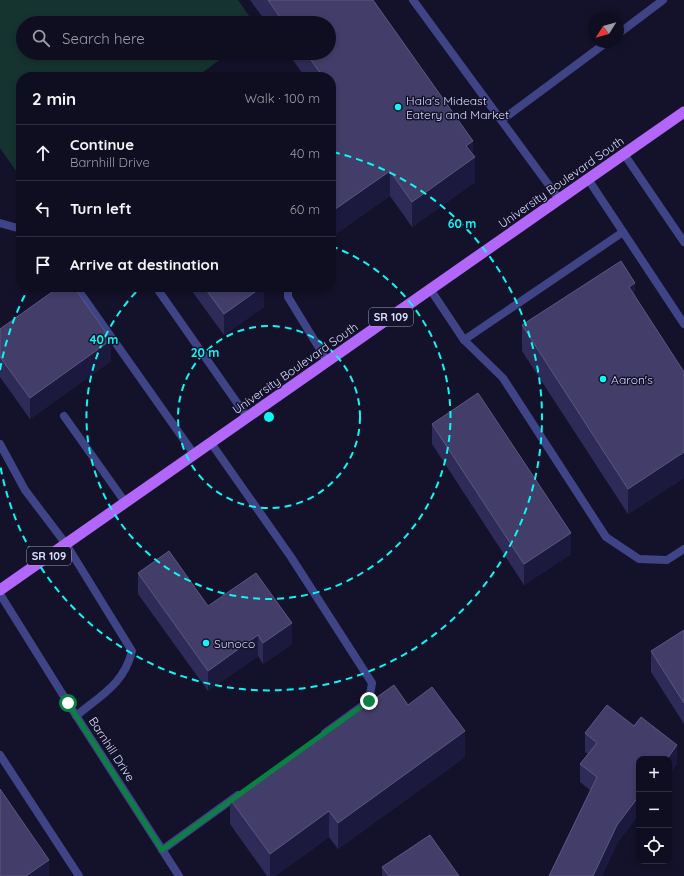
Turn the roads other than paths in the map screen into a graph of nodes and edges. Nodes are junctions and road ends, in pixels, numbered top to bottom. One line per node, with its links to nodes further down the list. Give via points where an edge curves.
1 (413, 0): 6 (street)
2 (663, 0): 3 (street)
3 (624, 29)
4 (599, 48): 6 (street)
5 (684, 112): 7 (main road, University Boulevard South / SR 109)
6 (502, 120): 9 (street)
7 (624, 154): 8 (main road, University Boulevard South / SR 109); 13 (street)
8 (588, 179): 9 (main road, University Boulevard South / SR 109); 12 (street)
9 (559, 199): 14 (main road, University Boulevard South / SR 109)
10 (0, 223): 11 (street)
11 (16, 228)
12 (623, 232): 18 (street); 19 (street)
13 (684, 242)
14 (430, 289): 19 (street); 20 (main road, University Boulevard South / SR 109)
15 (80, 292): 25 (street)
16 (160, 292): 22 (street)
17 (288, 292): 20 (street, via 288,297)
18 (684, 324)
19 (464, 340): 28 (street, via 503,378 606,537 639,559 667,560)
20 (327, 361): 22 (main road, University Boulevard South / SR 109)
21 (64, 416): 26 (street)
22 (247, 417): 23 (main road, University Boulevard South / SR 109)
23 (211, 443): 25 (main road, University Boulevard South / SR 109); 32 (street, via 290,557 372,683 369,701)
24 (0, 444): 27 (street, via 25,490)
25 (194, 454): 26 (main road, University Boulevard South / SR 109)
26 (124, 502): 27 (main road, University Boulevard South / SR 109)
27 (66, 544): 29 (main road, University Boulevard South / SR 109); 31 (street, via 132,651 121,679)
28 (684, 549)
29 (0, 590)
30 (0, 594): 31 (street, Barnhill Drive)
31 (76, 716): 35 (street, Barnhill Drive)
32 (320, 737)
33 (0, 755): 36 (street)
34 (245, 791): 35 (street)
35 (162, 850): 37 (street, Barnhill Drive)
36 (79, 876)
37 (179, 876)

